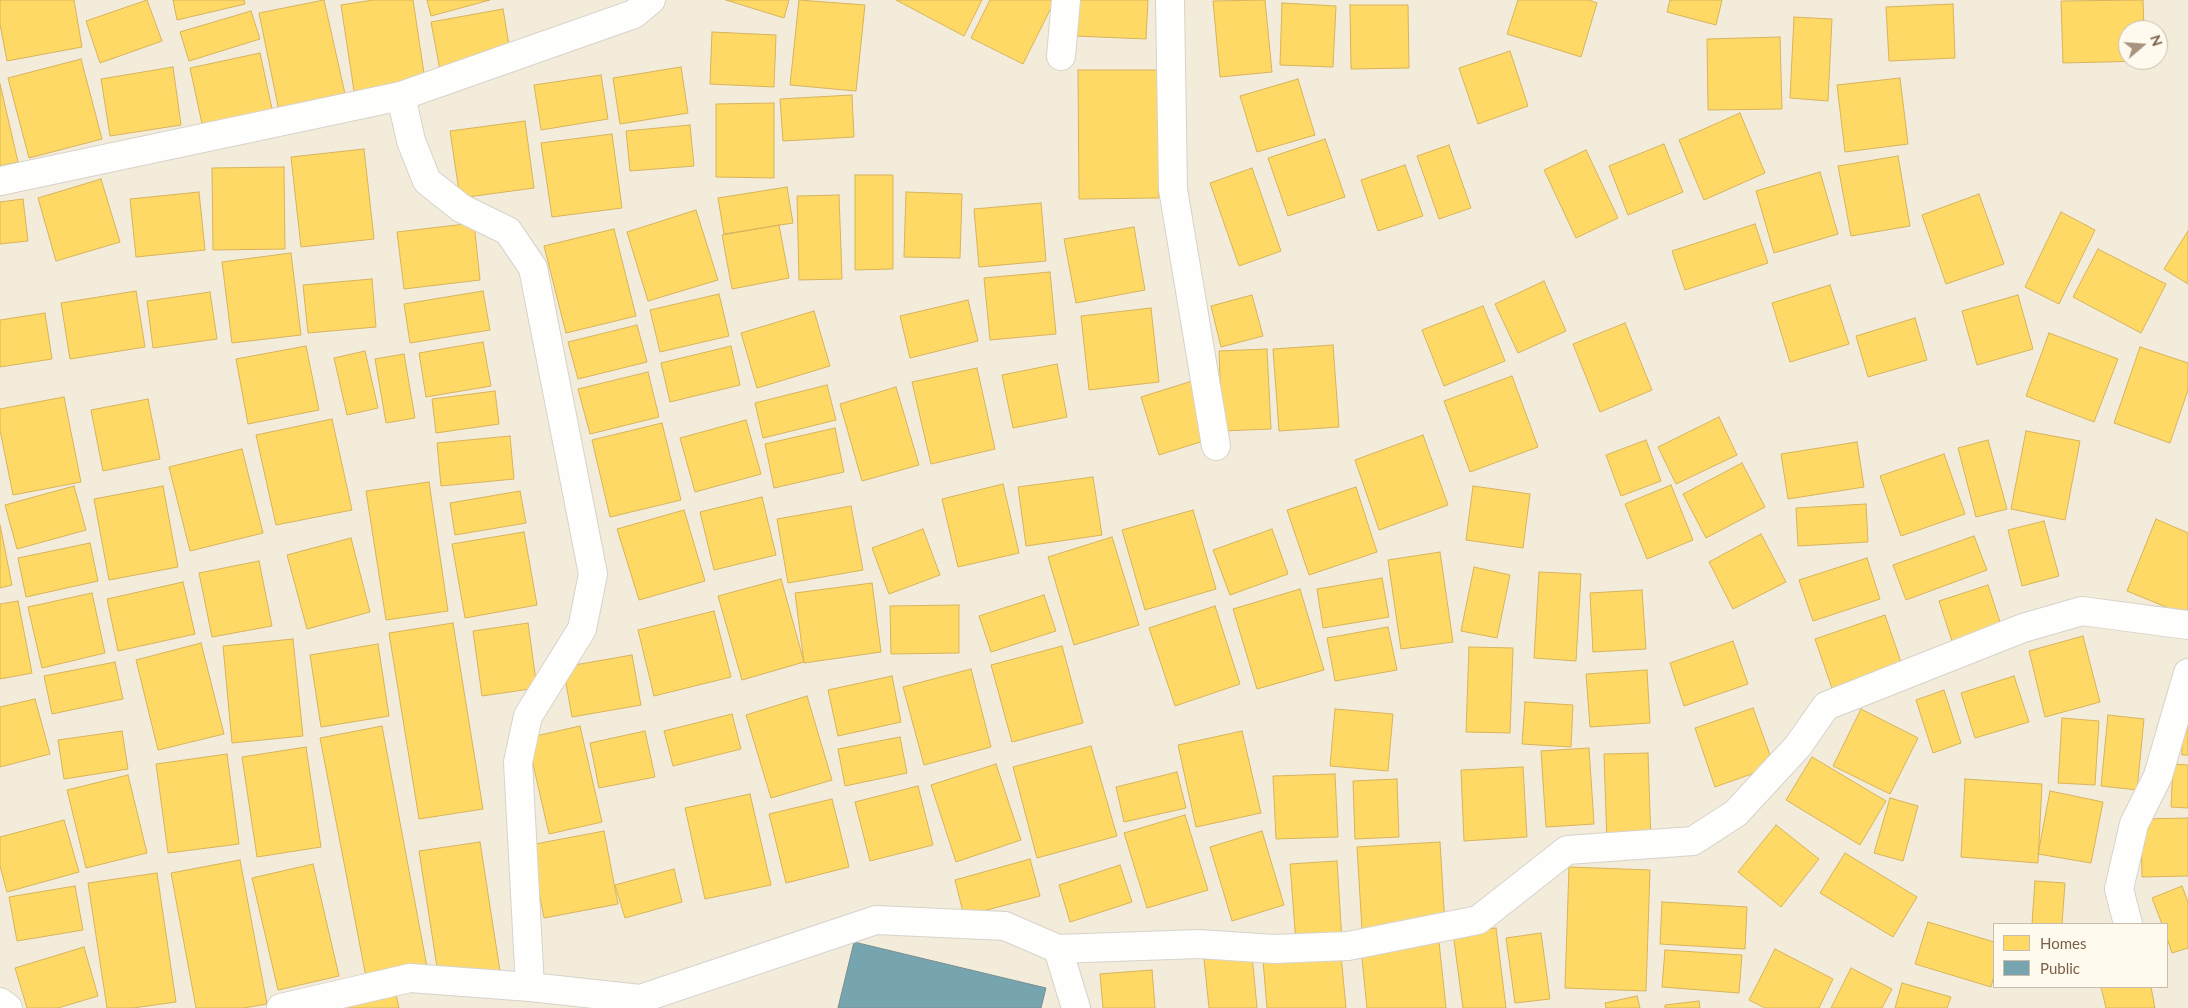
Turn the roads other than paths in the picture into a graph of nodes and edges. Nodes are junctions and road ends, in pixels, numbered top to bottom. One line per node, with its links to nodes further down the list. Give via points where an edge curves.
1 (651, 0): 5 (street, via 634,14)
2 (1066, 0): 4 (street)
3 (1170, 0): 7 (street, via 1173,189)
4 (1061, 56)
5 (401, 96): 6 (street); 12 (street, via 411,141 427,181 461,208 508,231 533,268 593,574 582,629 528,716 518,762)
6 (0, 181)
7 (1216, 446)
8 (2188, 625): 11 (street, via 2082,611 2022,628 1826,706 1798,746 1736,813 1693,842 1567,850 1478,920 1348,946 1274,949 1199,944)
9 (2188, 673): 10 (street, via 2158,776 2134,824 2119,888)
10 (2128, 923)
11 (1058, 949): 12 (street, via 1005,926 876,920 640,999); 16 (street)
12 (530, 987): 15 (street, via 410,978)
13 (0, 1002): 14 (street)
14 (8, 1008)
15 (281, 1008)
16 (1076, 1008)

